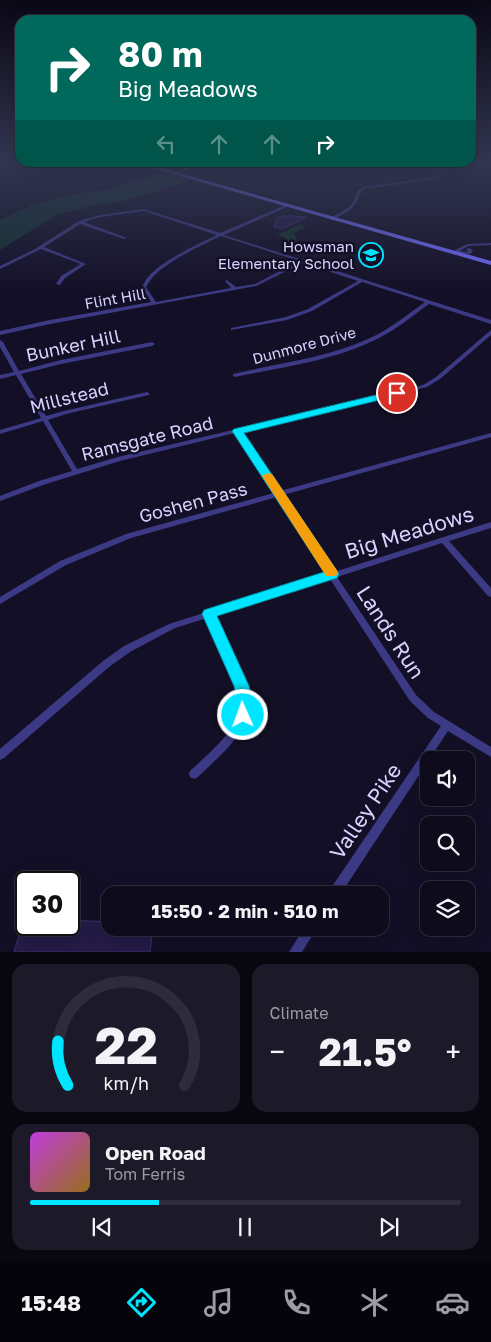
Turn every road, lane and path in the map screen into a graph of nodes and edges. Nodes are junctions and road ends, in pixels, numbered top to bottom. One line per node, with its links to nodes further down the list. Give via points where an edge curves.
1 (351, 205): 3 (street)
2 (286, 206): 3 (main road); 5 (street)
3 (328, 218): 9 (main road)
4 (80, 222): 5 (street, via 144,210); 6 (street); 8 (street)
5 (222, 235): 10 (street); 18 (street, via 180,255 148,278 145,289)
6 (125, 238)
7 (491, 244): 9 (street, via 470,247 468,253)
8 (42, 248): 12 (street); 15 (street, via 84,264 62,277)
9 (460, 253): 11 (main road)
10 (303, 261): 13 (street); 16 (street, Flint Hill, via 264,282)
11 (491, 263)
12 (0, 268)
13 (362, 280): 17 (street); 20 (street, via 310,310 287,318)
14 (227, 281): 16 (street)
15 (58, 284)
16 (236, 289): 18 (street, Flint Hill)
17 (428, 302): 19 (street); 26 (street, Dunmore Drive, via 389,330 357,346)
18 (155, 304): 22 (street, Flint Hill)
19 (491, 322)
20 (233, 328)
21 (491, 332): 30 (street, Ramsgate Road, via 425,386)
22 (0, 333)
23 (0, 342): 25 (street)
24 (152, 344): 25 (street, Bunker Hill)
25 (18, 373): 27 (street, Bunker Hill); 29 (street)
26 (235, 375)
27 (0, 377)
28 (147, 394): 29 (street, Millstead)
29 (45, 418): 31 (street, Millstead); 33 (street)
30 (237, 431): 33 (street, Ramsgate Road); 34 (street, Lands Run)
31 (0, 432)
32 (491, 435): 34 (street, Goshen Pass)
33 (75, 471): 35 (street, Ramsgate Road)
34 (280, 494): 38 (street, Lands Run); 40 (street, Goshen Pass, via 154,528 96,548 38,577)
35 (0, 500)
36 (491, 525): 37 (street, Big Meadows)
37 (444, 540): 38 (street, Big Meadows); 39 (street)
38 (332, 574): 41 (street, Big Meadows); 42 (street, Lands Run, via 413,698)
39 (491, 594)
40 (0, 601)
41 (209, 614): 44 (street, Big Meadows, via 172,626 128,649); 45 (street, via 245,701 243,715 233,732)
42 (447, 725): 43 (street, Lands Run); 46 (street, Valley Pike)
43 (491, 752)
44 (0, 755)
45 (194, 774)
46 (339, 886)
47 (306, 936): 48 (street)
48 (295, 952)

